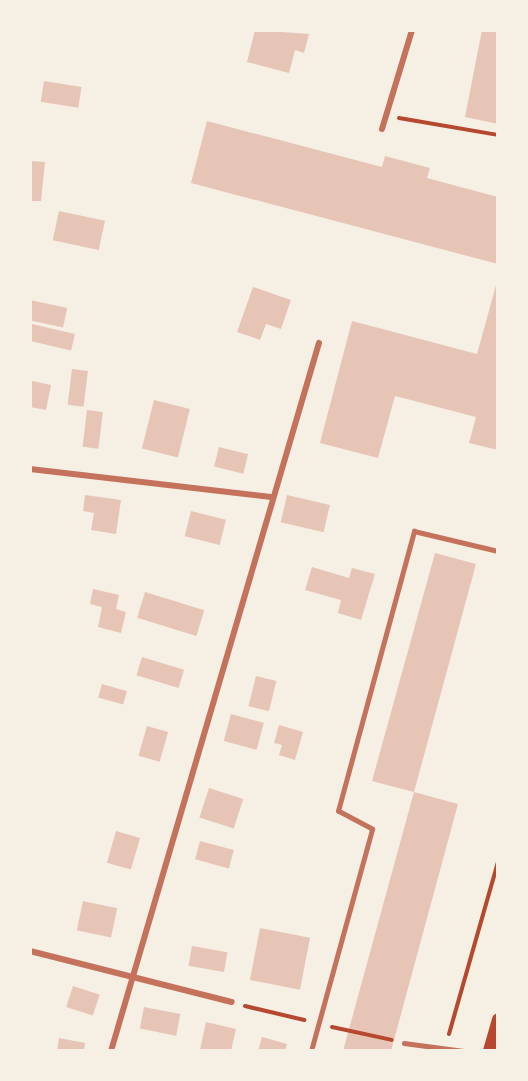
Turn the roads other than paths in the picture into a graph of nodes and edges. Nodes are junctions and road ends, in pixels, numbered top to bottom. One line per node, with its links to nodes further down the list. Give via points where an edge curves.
1 (412, 30): 2 (street)
2 (382, 129)
3 (319, 343): 5 (street)
4 (30, 469): 5 (street)
5 (273, 497): 8 (street)
6 (498, 551): 13 (lane, via 414,531 338,811 372,829)
7 (30, 951): 8 (street)
8 (131, 976): 9 (street); 12 (street)
9 (232, 1002)
10 (498, 1018): 15 (main road)
11 (405, 1042): 14 (lane)
12 (111, 1051)
13 (311, 1051)
14 (465, 1051)
15 (489, 1051)

